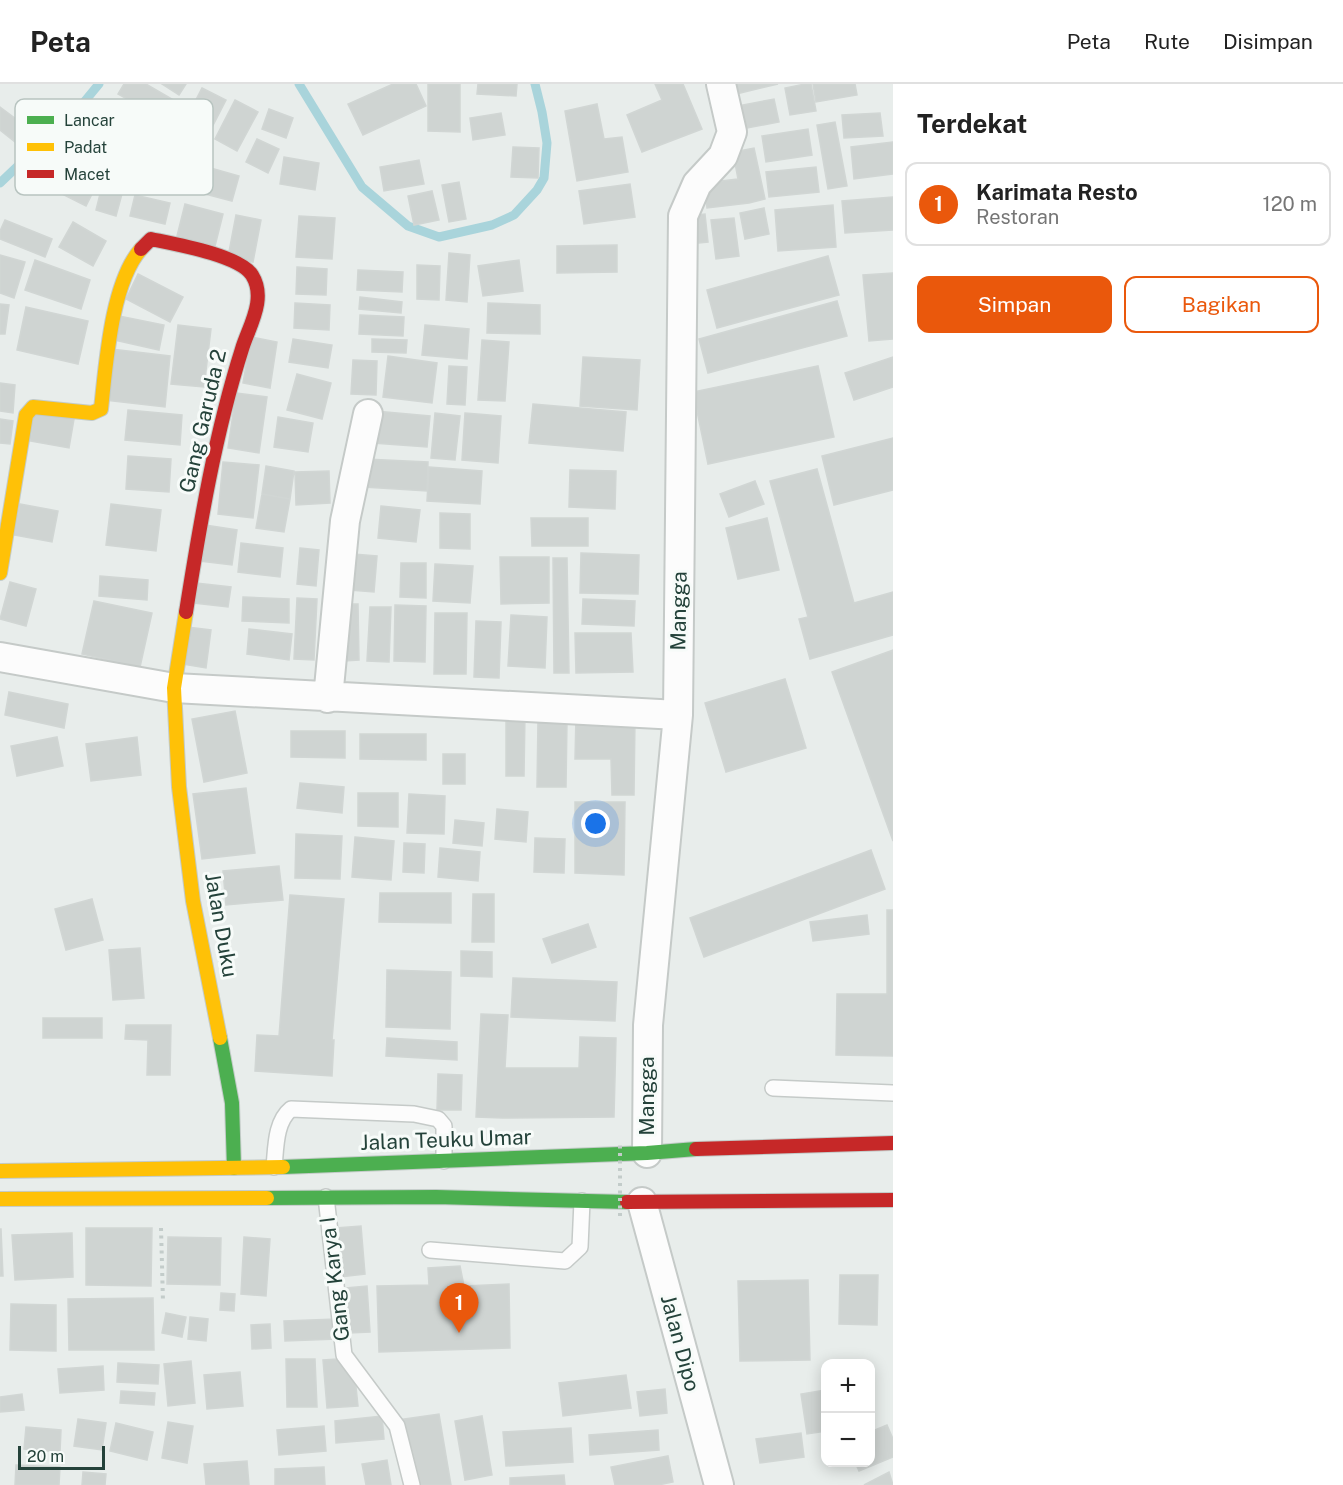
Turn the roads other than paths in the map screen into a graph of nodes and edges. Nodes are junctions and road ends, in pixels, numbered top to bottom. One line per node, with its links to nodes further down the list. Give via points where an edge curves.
1 (721, 84): 7 (street, Mangga, via 732,132 723,156 698,184 683,216)
2 (368, 414): 6 (street, via 345,521)
3 (0, 573): 5 (main road, Gang Garuda 2, via 26,415 33,407 92,413 101,409 122,288 143,244 151,239 241,264 252,275 259,292 225,412 198,538)
4 (0, 657): 5 (street)
5 (174, 688): 6 (street); 14 (main road, Jalan Duku, via 179,787 193,901 232,1103)
6 (328, 698): 7 (street)
7 (678, 715): 11 (street, Mangga, via 648,1025)
8 (773, 1088): 9 (lane)
9 (893, 1093)
10 (893, 1143): 11 (main road, Jalan Teuku Umar, via 729,1147)
11 (647, 1154): 12 (main road, Jalan Teuku Umar)
12 (444, 1161): 13 (main road, Jalan Teuku Umar); 13 (lane, via 444,1126 438,1119 414,1114 291,1109 278,1132)
13 (274, 1167): 14 (main road, Jalan Teuku Umar)
14 (234, 1168): 15 (main road, Jalan Teuku Umar)
15 (0, 1171)
16 (326, 1197): 17 (main road); 19 (main road); 22 (lane, Gang Karya I, via 344,1355 397,1426)
17 (0, 1199)
18 (893, 1200): 20 (main road)
19 (582, 1201): 20 (main road); 21 (lane, via 580,1247 565,1261)
20 (631, 1209): 23 (street, Jalan Dipo)
21 (430, 1250)
22 (412, 1485)
23 (719, 1485)

